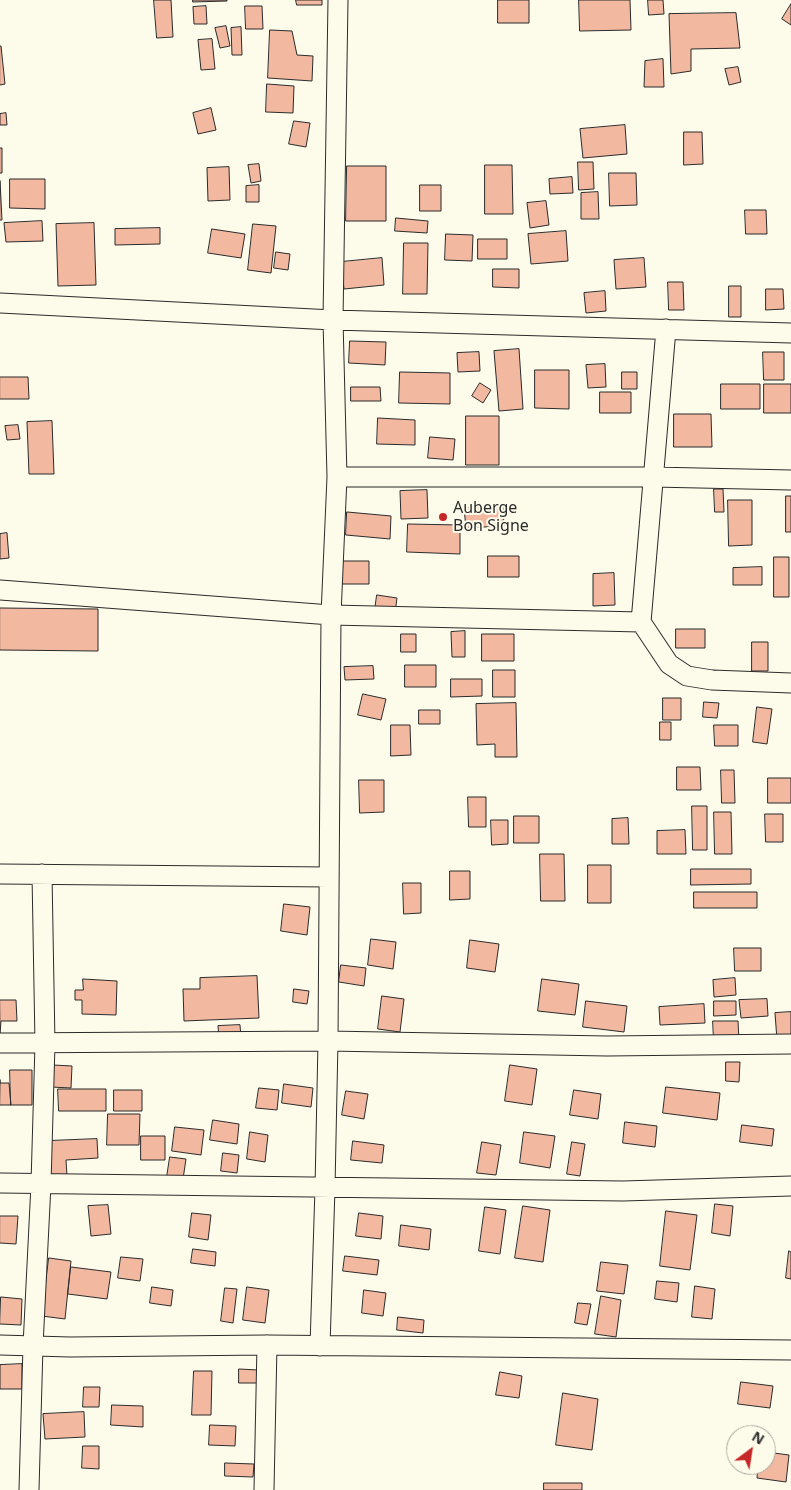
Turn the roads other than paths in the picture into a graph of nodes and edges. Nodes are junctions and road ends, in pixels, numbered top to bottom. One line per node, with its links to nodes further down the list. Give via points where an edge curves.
1 (338, 0): 3 (street)
2 (0, 303): 3 (street)
3 (333, 320): 4 (street); 6 (street)
4 (666, 329): 5 (street); 7 (street)
5 (791, 333)
6 (336, 477): 7 (street); 10 (street)
7 (653, 477): 8 (street); 11 (street)
8 (791, 480)
9 (0, 590): 10 (street)
10 (331, 615): 11 (street); 15 (street)
11 (641, 622): 12 (street, via 668,664 687,676)
12 (791, 683)
13 (0, 874): 14 (street)
14 (42, 874): 15 (street); 18 (street)
15 (329, 877): 16 (street)
16 (328, 1041): 18 (street); 19 (street, via 607,1046); 23 (street)
17 (0, 1043): 18 (street)
18 (45, 1044): 21 (street)
19 (791, 1044)
20 (0, 1183): 21 (street)
21 (41, 1184): 23 (street); 26 (street)
22 (791, 1186): 23 (street, via 623,1191)
23 (325, 1188): 27 (street)
24 (0, 1345): 26 (street)
25 (267, 1345): 26 (street); 27 (street); 30 (street)
26 (33, 1346): 29 (street)
27 (320, 1346): 28 (street)
28 (791, 1350)
29 (29, 1490)
30 (264, 1490)

